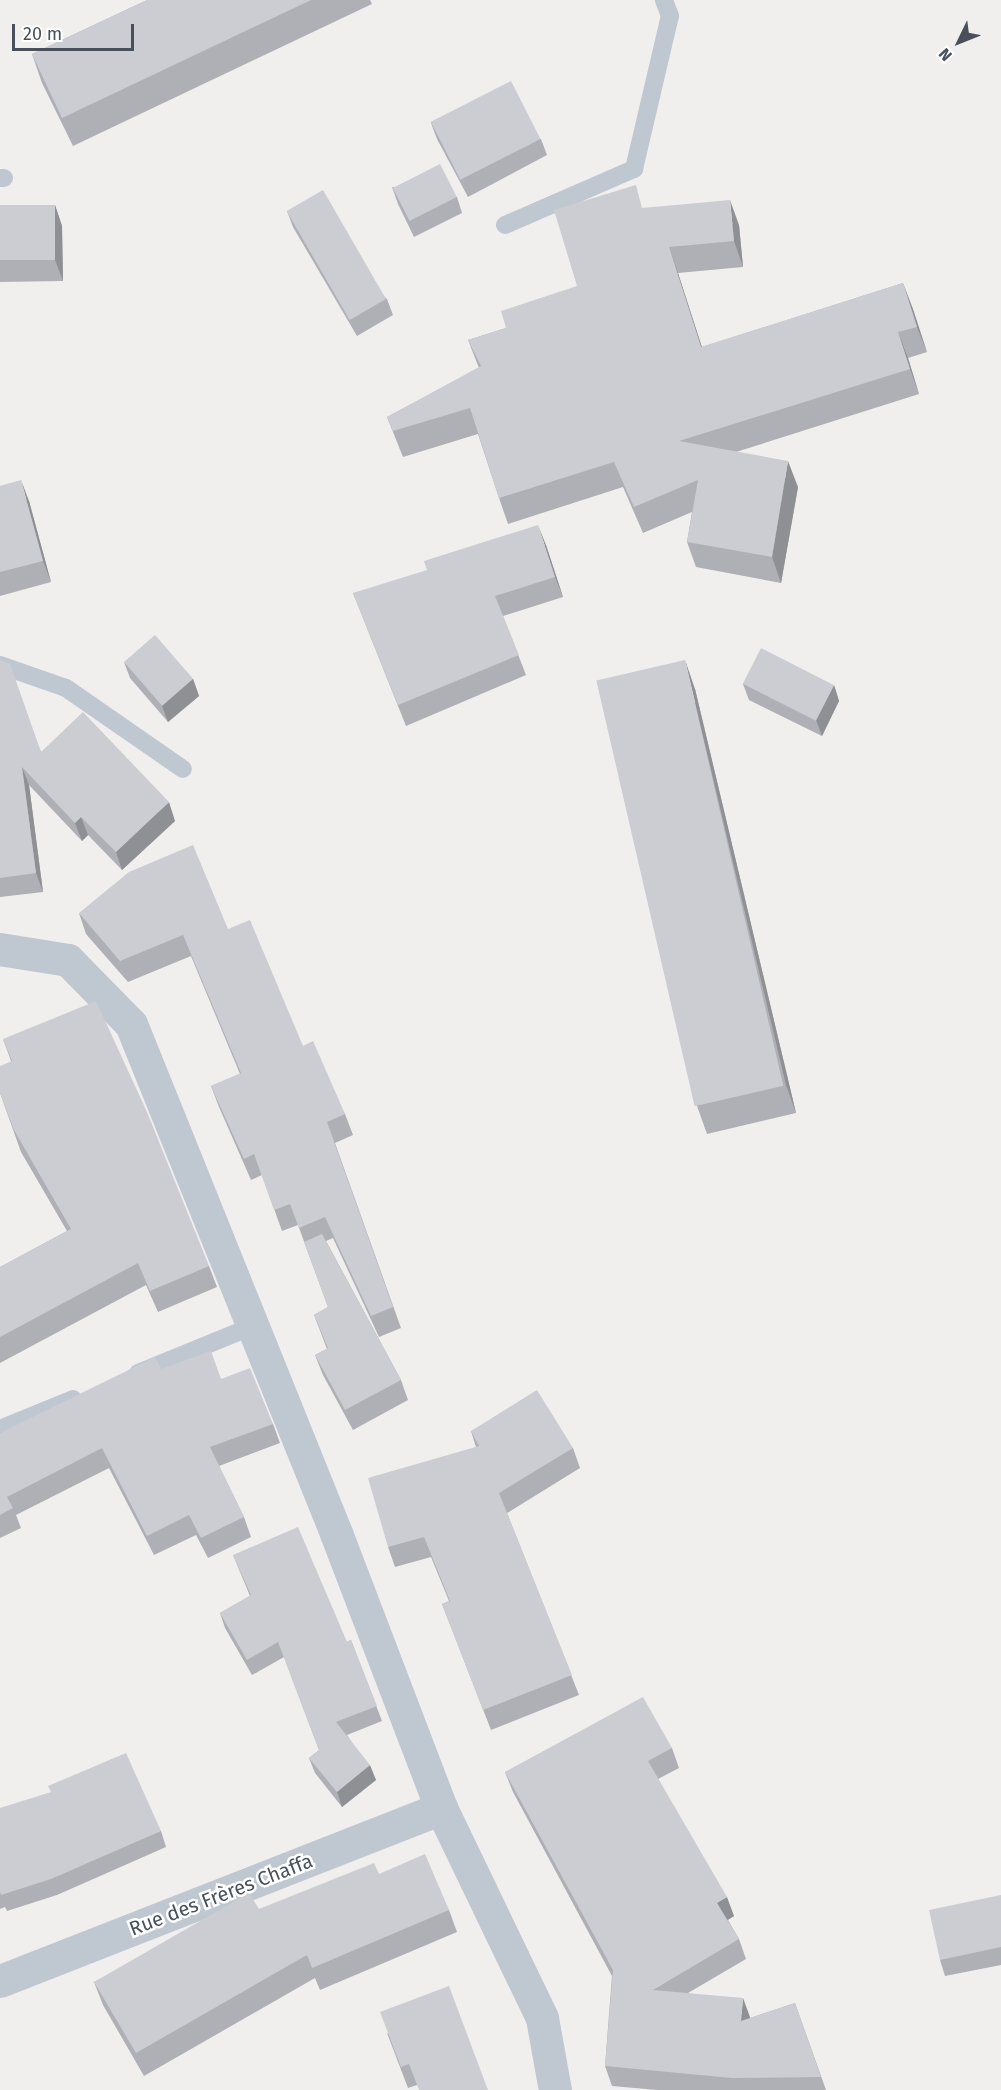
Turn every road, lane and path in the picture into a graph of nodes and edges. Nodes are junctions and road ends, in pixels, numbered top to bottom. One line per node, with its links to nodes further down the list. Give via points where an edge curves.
1 (664, 0): 2 (lane, via 670,16 634,168)
2 (505, 225)
3 (0, 665): 4 (lane, via 66,688)
4 (183, 769)
5 (0, 950): 6 (street, via 68,960 131,1024)
6 (253, 1326): 7 (lane); 10 (street)
7 (121, 1380)
8 (88, 1393): 9 (lane)
9 (0, 1429)
10 (441, 1808): 11 (street, Rue des Frères Chaffa); 12 (street, via 542,2018)
11 (0, 1981)
12 (555, 2090)

